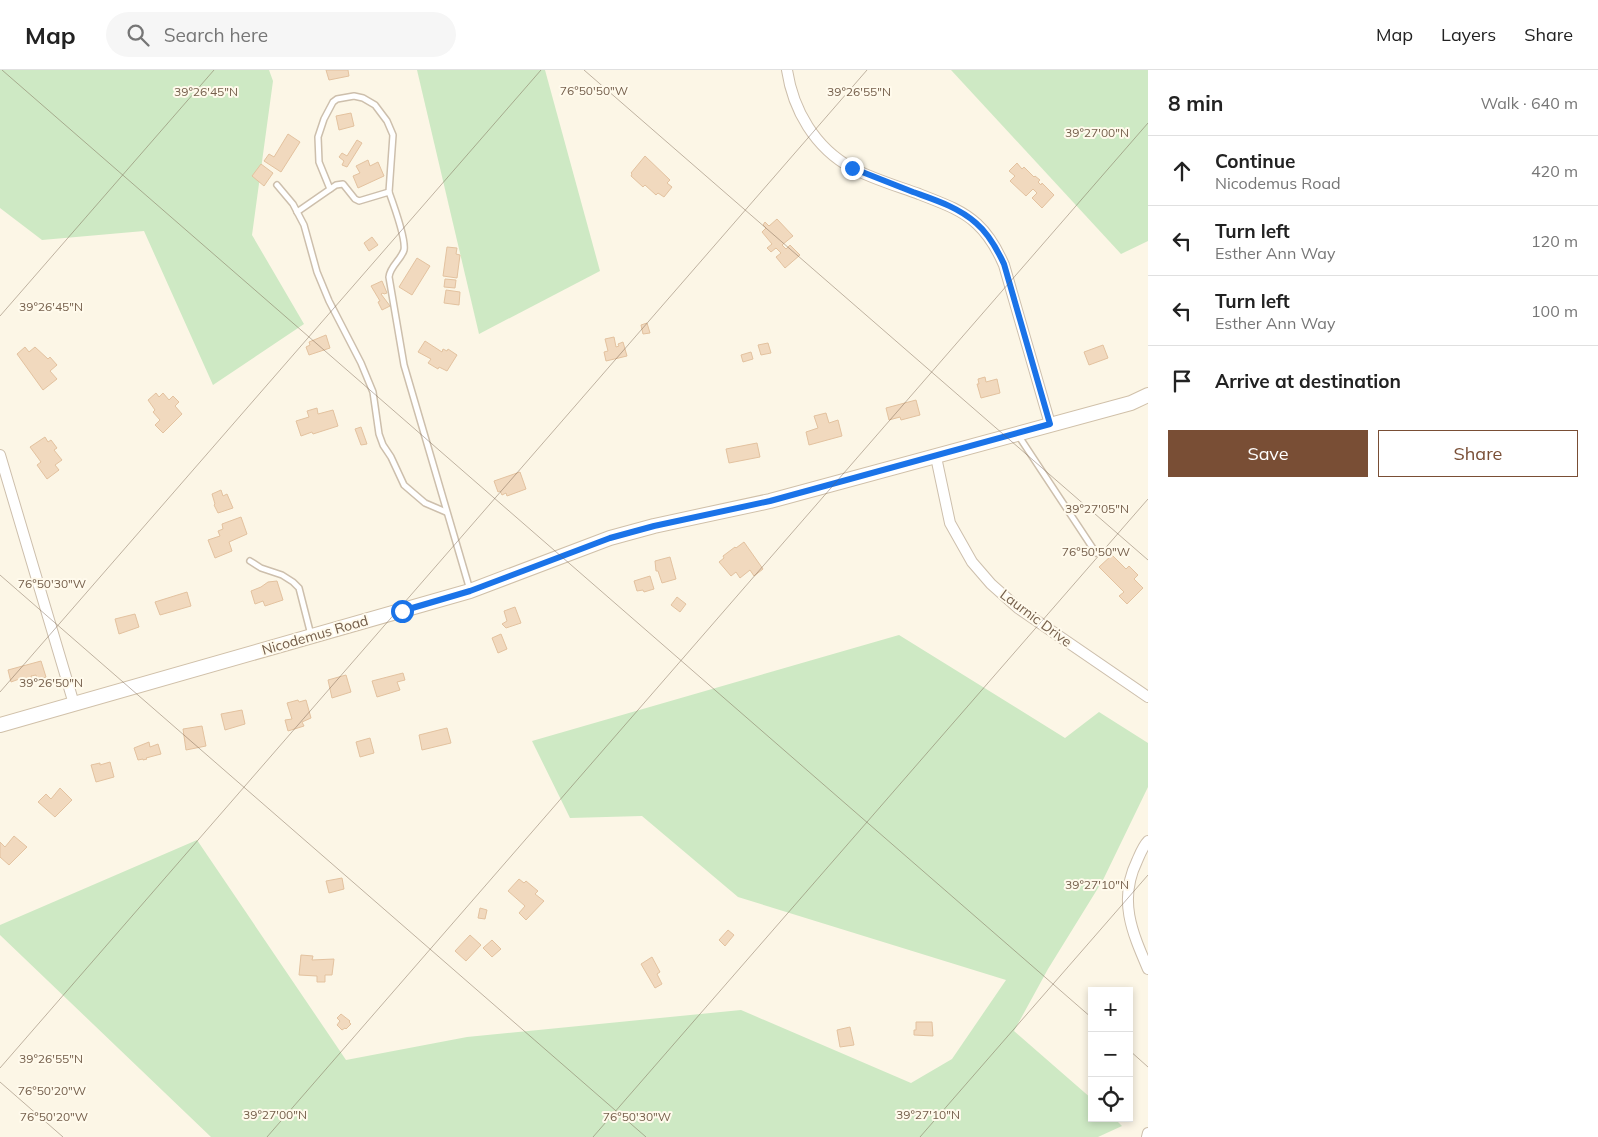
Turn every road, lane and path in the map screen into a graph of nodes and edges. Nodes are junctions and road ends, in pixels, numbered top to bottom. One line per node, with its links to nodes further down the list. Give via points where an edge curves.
1 (787, 70): 7 (street, via 801,117 837,158 852,168 950,206 976,223 988,236 1004,264)
2 (277, 186): 5 (lane)
3 (330, 189): 4 (lane, via 343,184 360,201); 4 (lane, via 319,162 318,138 333,102 354,96 375,105 393,135); 5 (lane)
4 (389, 192): 11 (lane, via 404,251 388,277 402,355)
5 (297, 212): 11 (lane, via 329,301 362,363 383,445 404,485 425,503)
6 (1148, 395): 7 (street, Nicodemus Road, via 1131,403)
7 (1050, 424): 8 (street, Nicodemus Road)
8 (1017, 434): 10 (street, Nicodemus Road); 12 (lane)
9 (0, 455): 17 (street)
10 (936, 457): 14 (street, Nicodemus Road, via 770,501 610,538); 16 (street, Laurnic Drive, via 950,523 972,562 991,584 1018,608)
11 (446, 512): 14 (lane)
12 (1096, 553)
13 (250, 561): 15 (lane, via 293,582 298,588)
14 (470, 591): 15 (street, Nicodemus Road)
15 (311, 636): 17 (street, Nicodemus Road)
16 (1148, 697)
17 (74, 704): 18 (street, Nicodemus Road)
18 (0, 725)
19 (1148, 841): 20 (street, via 1134,866 1128,890 1128,914)
20 (1148, 969)
21 (1148, 1133): 22 (street)
22 (1147, 1137)

